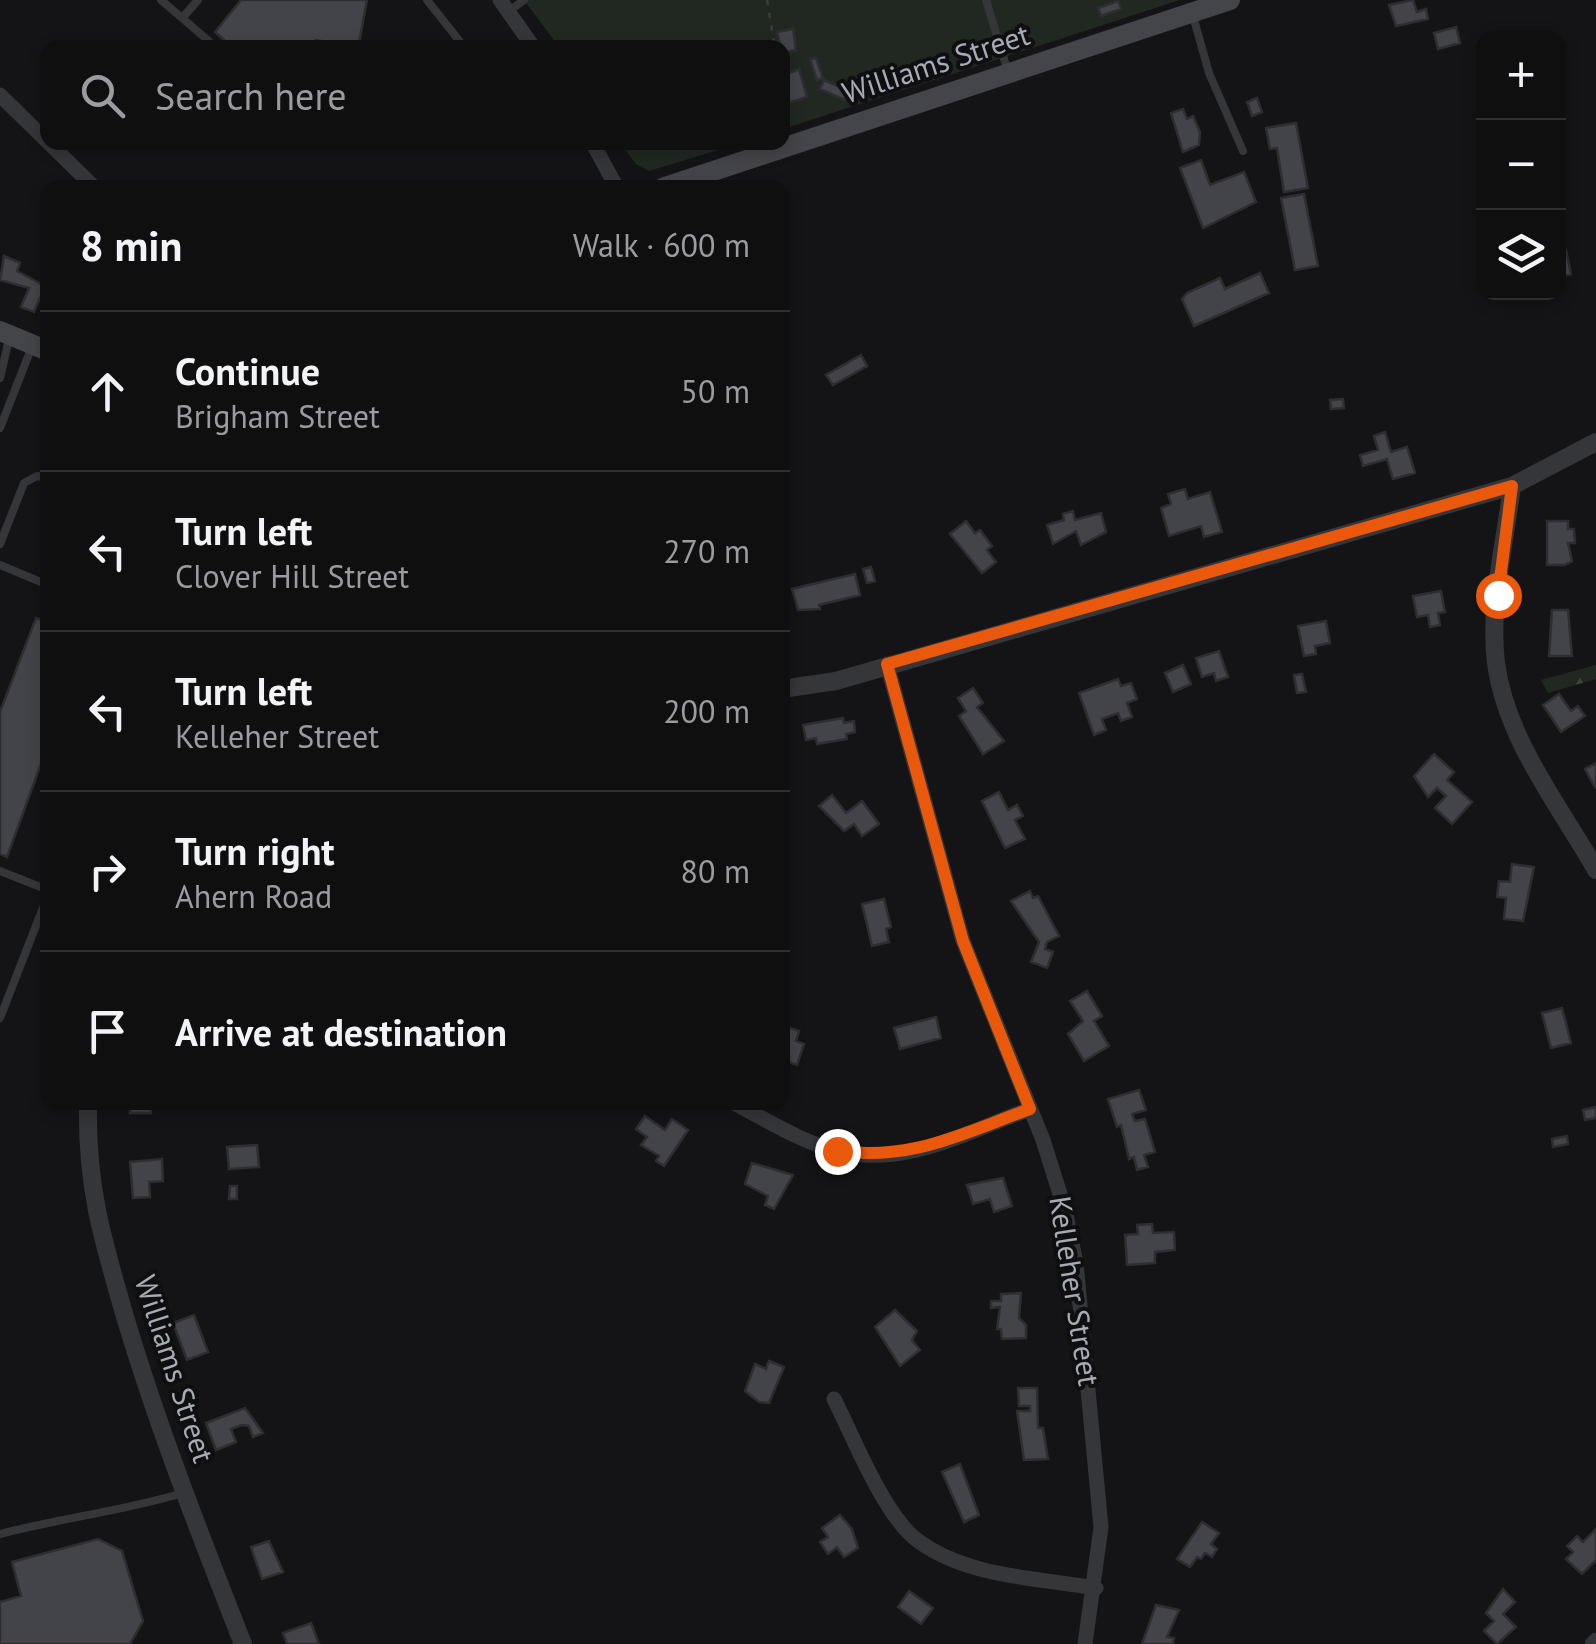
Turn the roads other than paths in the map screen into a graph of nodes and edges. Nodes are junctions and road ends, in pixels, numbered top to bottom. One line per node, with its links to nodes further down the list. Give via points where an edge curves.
1 (161, 0): 9 (lane)
2 (198, 0): 9 (lane)
3 (426, 0): 11 (lane)
4 (524, 0): 7 (lane)
5 (986, 0): 13 (lane)
6 (1230, 0): 8 (main road, Williams Street)
7 (504, 6): 12 (street)
8 (1192, 12): 13 (main road, Williams Street); 20 (lane, via 1209,73)
9 (183, 17): 10 (lane)
10 (208, 40)
11 (458, 40)
12 (528, 40)
13 (1008, 72): 16 (main road, Williams Street)
14 (0, 95): 15 (street)
15 (40, 134)
16 (790, 145)
17 (56, 150): 21 (street)
18 (597, 150): 22 (street)
19 (775, 150): 23 (main road, Williams Street)
20 (1244, 150)
21 (87, 180)
22 (613, 180)
23 (686, 180)
24 (5, 333): 25 (main road); 26 (lane)
25 (40, 348): 27 (lane)
26 (0, 378)
27 (0, 428)
28 (1596, 442): 30 (street)
29 (40, 477): 32 (lane, via 24,484)
30 (1512, 486): 36 (street); 38 (street, via 1496,663 1513,725)
31 (0, 514): 32 (lane)
32 (10, 518): 33 (lane)
33 (0, 544)
34 (0, 564): 35 (lane)
35 (40, 582)
36 (887, 664): 37 (street); 43 (street, Kelleher Street, via 963,941)
37 (790, 688)
38 (1596, 870)
39 (0, 871): 40 (lane)
40 (40, 888)
41 (40, 913): 42 (lane)
42 (0, 1018)
43 (1030, 1109): 45 (street, via 926,1148 866,1155 816,1143); 49 (street, Kelleher Street, via 1076,1263 1101,1527)
44 (88, 1110): 47 (street, Williams Street, via 87,1163 104,1256)
45 (748, 1110)
46 (834, 1399): 49 (street, via 914,1538 964,1566)
47 (184, 1494): 48 (lane); 50 (street, Williams Street)
48 (0, 1534)
49 (1096, 1588): 51 (street, Kelleher Street)
50 (243, 1644)
51 (1085, 1644)

